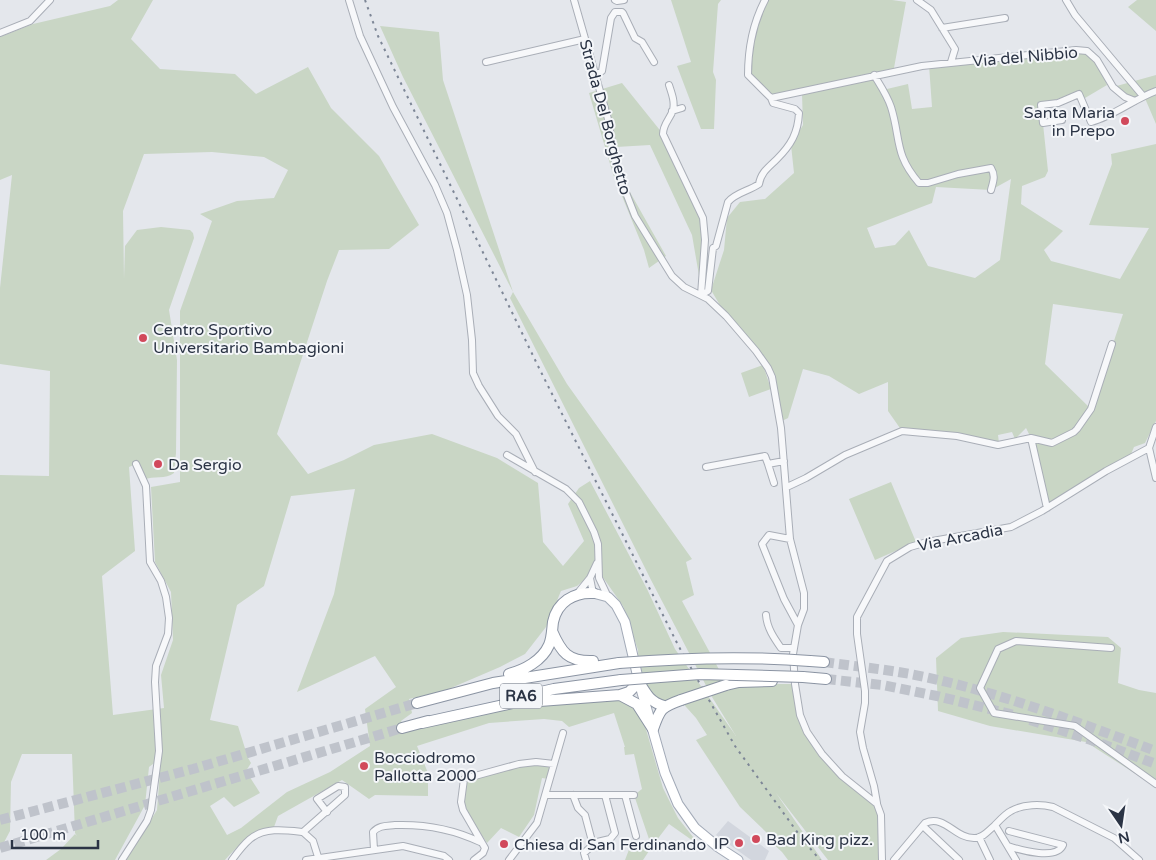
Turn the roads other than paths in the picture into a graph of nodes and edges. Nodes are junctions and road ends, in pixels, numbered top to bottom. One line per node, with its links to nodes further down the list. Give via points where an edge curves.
1 (50, 0): 11 (street, via 30,21)
2 (349, 0): 38 (street, via 360,36 447,213 467,295 472,373 498,416 516,434)
3 (574, 0): 12 (street, Strada Del Borghetto)
4 (615, 0): 5 (street)
5 (624, 0)
6 (765, 0): 21 (street, via 748,52 748,75)
7 (917, 0): 10 (street, via 931,10)
8 (1066, 0): 20 (street)
9 (1005, 18): 10 (street)
10 (942, 28): 15 (street, via 955,49)
11 (0, 33)
12 (585, 39): 13 (street); 16 (street, Strada Del Borghetto)
13 (486, 62)
14 (654, 62): 16 (street, via 642,42 635,38 623,13 615,12 611,18 602,70)
15 (951, 62): 17 (street); 22 (street, Via del Nibbio, via 1087,51 1097,60 1113,87)
16 (596, 75): 27 (street, Strada Del Borghetto, via 616,167 635,216 672,276 684,287)
17 (874, 75): 21 (street); 26 (street, via 891,108 904,164 919,183 991,168 994,179)
18 (669, 85): 24 (street, via 674,99)
19 (1156, 91): 20 (street)
20 (1144, 96): 22 (street)
21 (770, 98): 27 (street, via 773,103 799,113 798,128 779,157 761,175 759,184 728,202 713,248 708,291)
22 (1135, 101): 25 (street, via 1091,122 1078,94 1058,103 1041,105 1043,123)
23 (682, 108): 24 (street)
24 (672, 111): 27 (street, via 663,127 663,134 698,205 705,229)
25 (1062, 120)
26 (990, 190)
27 (701, 295): 34 (street, Strada Del Borghetto, via 726,316 768,368)
28 (1112, 344): 30 (street, via 1091,409 1074,432 1052,443)
29 (1156, 427): 32 (street)
30 (1031, 438): 41 (street, via 998,445 957,436 902,431 844,455); 42 (street)
31 (1156, 438): 32 (street, Via Arcadia)
32 (1149, 446): 39 (street); 42 (street, Via Arcadia)
33 (507, 455): 38 (street)
34 (784, 461): 36 (street); 41 (street, Strada Del Borghetto)
35 (136, 464): 90 (street, via 146,486 150,562 161,581 169,618 168,634 156,666 159,751 151,810)
36 (768, 464): 37 (street, via 766,456); 40 (street)
37 (706, 466)
38 (535, 472): 44 (street, via 566,489 579,502 598,544)
39 (1156, 478)
40 (774, 483)
41 (787, 487): 43 (street, Strada Del Borghetto)
42 (1047, 508): 75 (street, Via Arcadia, via 1011,527 910,547 887,561 879,574 857,617 865,691 860,732)
43 (790, 539): 51 (street, Strada Del Borghetto, via 804,593 804,609); 51 (street, via 769,535 762,544)
44 (598, 562): 45 (street); 46 (street)
45 (590, 578): 47 (street); 48 (street)
46 (600, 578): 47 (street); 49 (street)
47 (593, 593): 48 (highway); 49 (main road)
48 (575, 595): 52 (highway, via 556,612)
49 (608, 596): 59 (main road, via 625,622)
50 (766, 616): 53 (street, via 773,638 781,648)
51 (798, 625): 53 (street, Strada Del Borghetto)
52 (552, 630): 55 (highway, via 571,658 580,662); 60 (highway, via 549,646 527,668)
53 (794, 648): 75 (street, Strada Del Borghetto, via 795,684 800,716 807,732 842,776)
54 (1110, 648): 69 (street, via 1016,641 998,649 980,688 994,713 1075,726)
55 (619, 661): 56 (highway, RA6, bridge, via 751,657); 60 (highway, RA6)
56 (824, 662)
57 (807, 678): 58 (highway, RA6); 63 (highway, bridge, via 739,682); 64 (highway, RA6, bridge, via 700,674 621,680 531,693)
58 (826, 679)
59 (639, 682): 61 (highway, via 629,692); 63 (highway, via 648,698); 66 (main road)
60 (451, 693): 62 (highway, RA6)
61 (620, 695): 64 (highway, via 513,703); 66 (highway, via 636,704)
62 (417, 702)
63 (664, 706): 66 (highway)
64 (422, 723): 65 (highway, RA6)
65 (402, 728)
66 (653, 730): 86 (main road, via 678,804 695,828)
67 (563, 733): 68 (street)
68 (554, 764): 70 (street); 83 (street, via 519,764 464,778 460,802)
69 (1156, 784)
70 (546, 795): 71 (street); 95 (street, via 537,823)
71 (573, 795): 72 (street); 84 (street, via 585,815)
72 (605, 795): 73 (street); 84 (street, via 615,833 610,839)
73 (625, 795): 74 (street); 81 (street)
74 (634, 795)
75 (877, 804): 99 (street)
76 (327, 812): 76 (street, via 345,795 345,788 338,786 317,799); 80 (street)
77 (995, 825): 82 (street); 85 (street); 104 (street, via 1010,811 1028,806 1053,807 1114,838)
78 (923, 826): 82 (street, via 937,820 960,834); 100 (street); 101 (street)
79 (1008, 831): 85 (street, via 1063,846 1057,855 1048,858)
80 (303, 832): 89 (street, via 313,841); 91 (street, via 273,830 259,835 250,839)
81 (636, 836)
82 (979, 837): 102 (street)
83 (481, 842): 87 (street, via 433,826 386,826 373,832); 94 (street, via 484,854)
84 (593, 844): 96 (street, via 584,853)
85 (1008, 846): 103 (street)
86 (718, 847): 97 (main road); 98 (main road)
87 (374, 850): 88 (street); 93 (street, via 409,846)
88 (350, 857): 89 (street)
89 (319, 859): 92 (street)
90 (122, 860)
91 (232, 860)
92 (306, 860)
93 (449, 860)
94 (474, 860)
95 (509, 860)
96 (586, 860)
97 (733, 860)
98 (738, 860)
99 (882, 860)
100 (894, 860)
101 (959, 860)
102 (990, 860)
103 (1016, 860)
104 (1139, 860)

